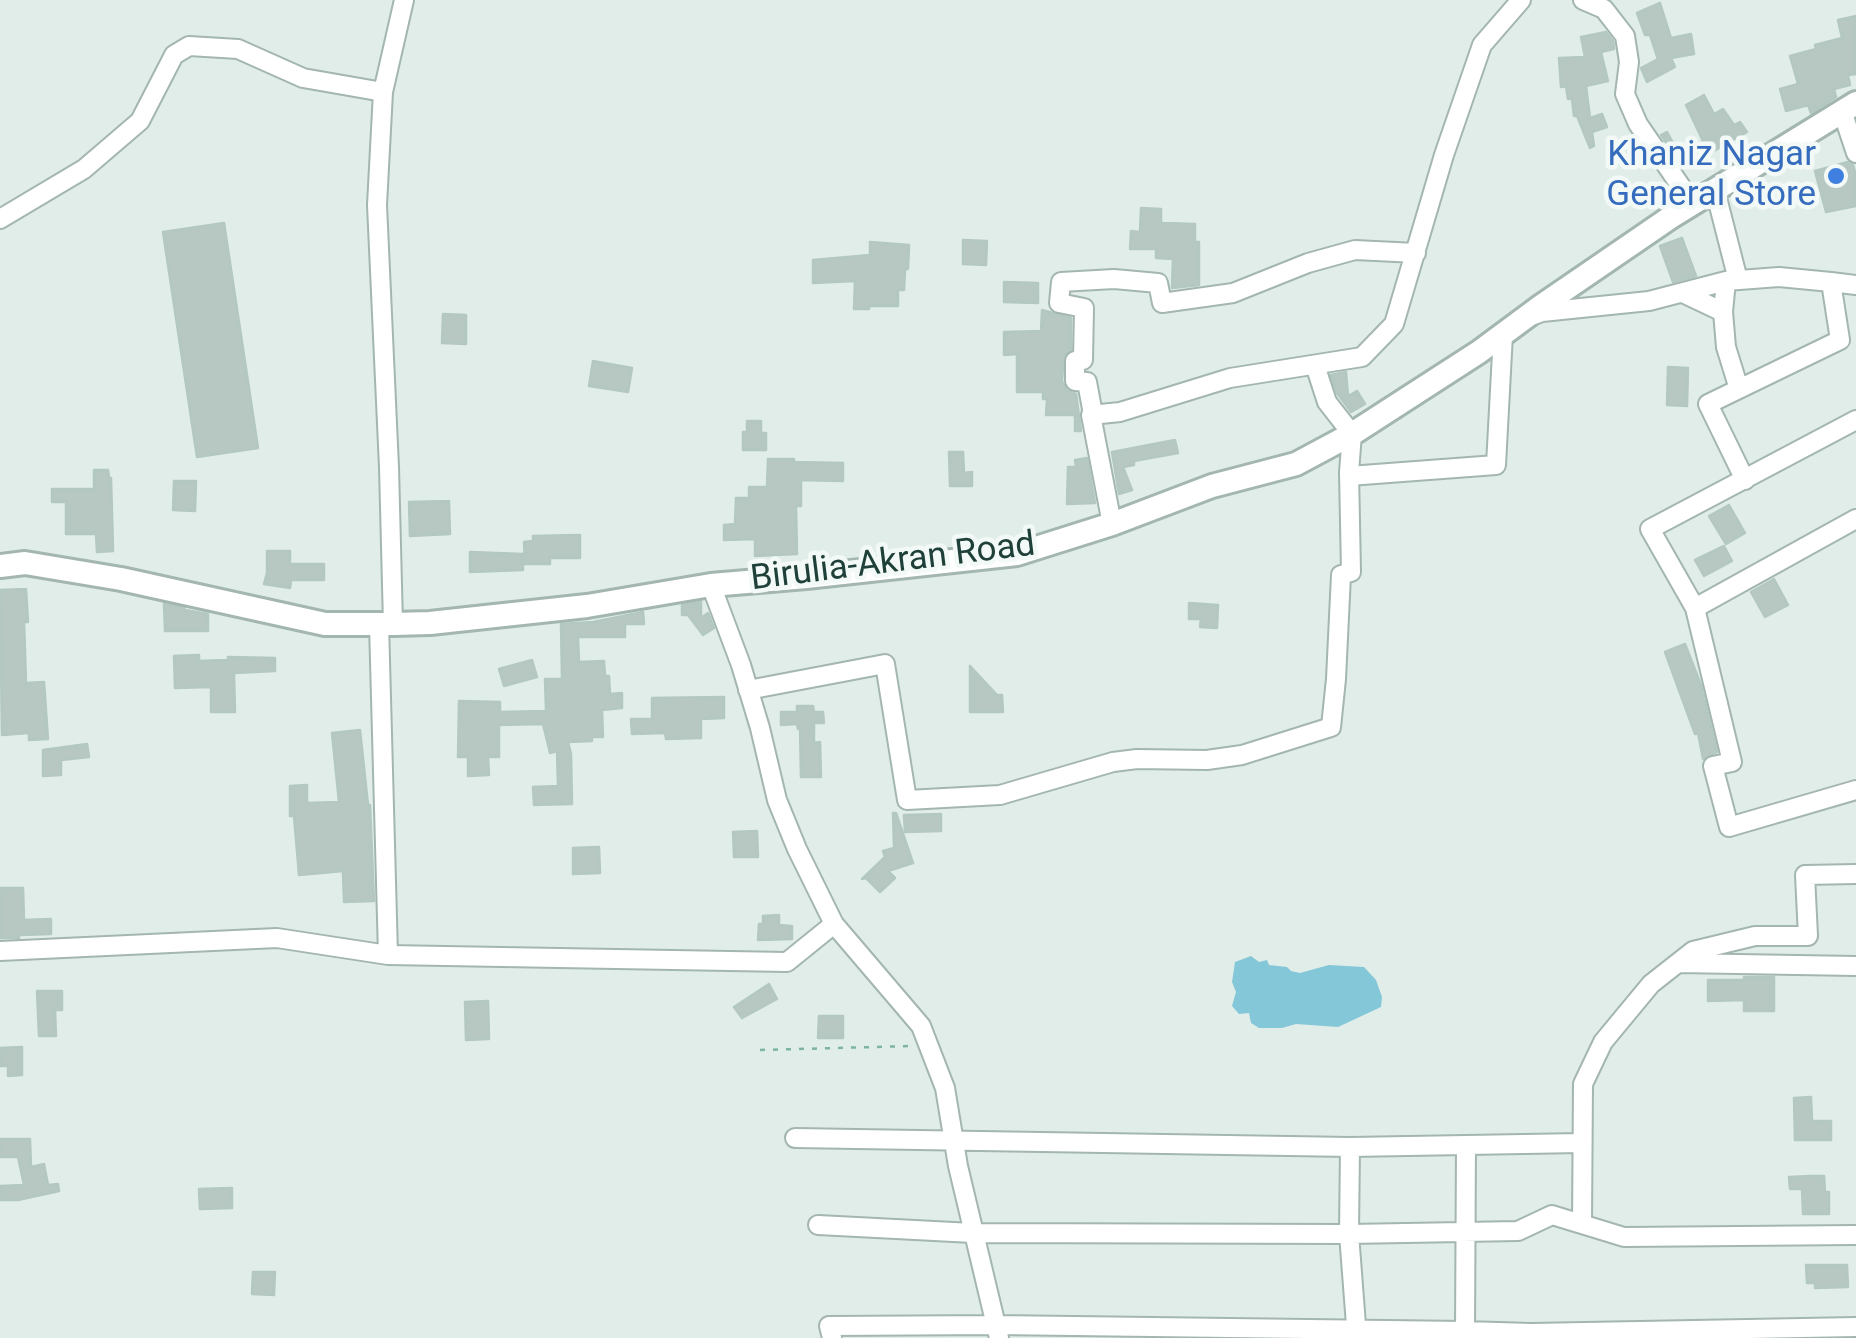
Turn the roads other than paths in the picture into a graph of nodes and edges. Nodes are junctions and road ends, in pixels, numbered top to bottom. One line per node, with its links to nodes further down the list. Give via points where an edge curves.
1 (404, 0): 4 (street)
2 (1522, 0): 10 (street, via 1482,45)
3 (1582, 0): 8 (street, via 1604,9 1625,36 1625,94)
4 (384, 92): 9 (street, via 303,78 238,49 189,46 174,55 140,121 84,169); 30 (street, via 377,206 389,467)
5 (1849, 107): 6 (street); 7 (street, Birulia-Akran Road)
6 (1856, 152)
7 (1715, 190): 8 (street, Birulia-Akran Road); 11 (street)
8 (1692, 204): 16 (street, Birulia-Akran Road)
9 (0, 219)
10 (1416, 253): 18 (street, via 1394,324 1362,357); 20 (street, via 1356,250 1232,292 1162,304 1158,283 1061,282 1060,303 1084,308 1083,360 1074,362 1075,381 1087,382)
11 (1732, 281): 12 (street); 14 (street); 15 (street)
12 (1832, 282): 13 (street); 19 (street, via 1840,340)
13 (1856, 285)
14 (1682, 292): 15 (street); 16 (street)
15 (1722, 312): 19 (street)
16 (1524, 319): 17 (street, Birulia-Akran Road)
17 (1503, 334): 22 (street, Birulia-Akran Road); 23 (street, via 1496,465)
18 (1316, 365): 20 (street, via 1230,378 1120,412); 22 (street, via 1327,402)
19 (1739, 389): 24 (street, via 1708,404)
20 (1092, 414): 26 (street)
21 (1856, 420): 24 (street)
22 (1352, 434): 23 (street); 26 (street, Birulia-Akran Road, via 1296,464 1212,486)
23 (1349, 476): 31 (street, via 1351,572 1341,575 1331,727 1242,755 1112,762 1000,795 908,800 885,664)
24 (1746, 480): 29 (street, via 1650,530)
25 (1856, 519): 29 (street)
26 (1112, 524): 28 (street, Birulia-Akran Road, via 1016,554)
27 (0, 566): 30 (street, Birulia-Akran Road, via 24,563 121,579 325,624)
28 (711, 585): 30 (street, Birulia-Akran Road, via 587,606); 31 (street)
29 (1695, 608): 32 (street, via 1732,762 1712,766 1729,827)
30 (386, 624): 36 (street)
31 (748, 690): 34 (street, via 777,800)
32 (1856, 790)
33 (1856, 874): 37 (street, via 1805,875 1808,936 1755,936 1693,951)
34 (834, 924): 36 (street, via 787,962); 40 (street, via 921,1026 945,1088)
35 (0, 952): 36 (street, via 277,938)
36 (388, 954)
37 (1678, 963): 38 (street); 41 (street, via 1651,984 1604,1042 1583,1084)
38 (1856, 966)
39 (795, 1138): 40 (street)
40 (954, 1140): 43 (street); 47 (street)
41 (1582, 1143): 42 (street); 44 (street)
42 (1466, 1145): 43 (street); 46 (street)
43 (1350, 1147): 48 (street)
44 (1582, 1224): 46 (street, via 1552,1215 1518,1231); 49 (street, via 1624,1237)
45 (818, 1225): 47 (street)
46 (1466, 1232): 48 (street); 51 (street)
47 (973, 1233): 48 (street); 52 (street)
48 (1349, 1234): 53 (street)
49 (1856, 1236)
50 (1856, 1327): 54 (street)
51 (1465, 1331): 53 (street); 55 (street)
52 (997, 1332): 53 (street); 56 (street, via 829,1326)
53 (1357, 1333)
54 (1704, 1334): 55 (street)
55 (1531, 1335)
56 (832, 1338)

